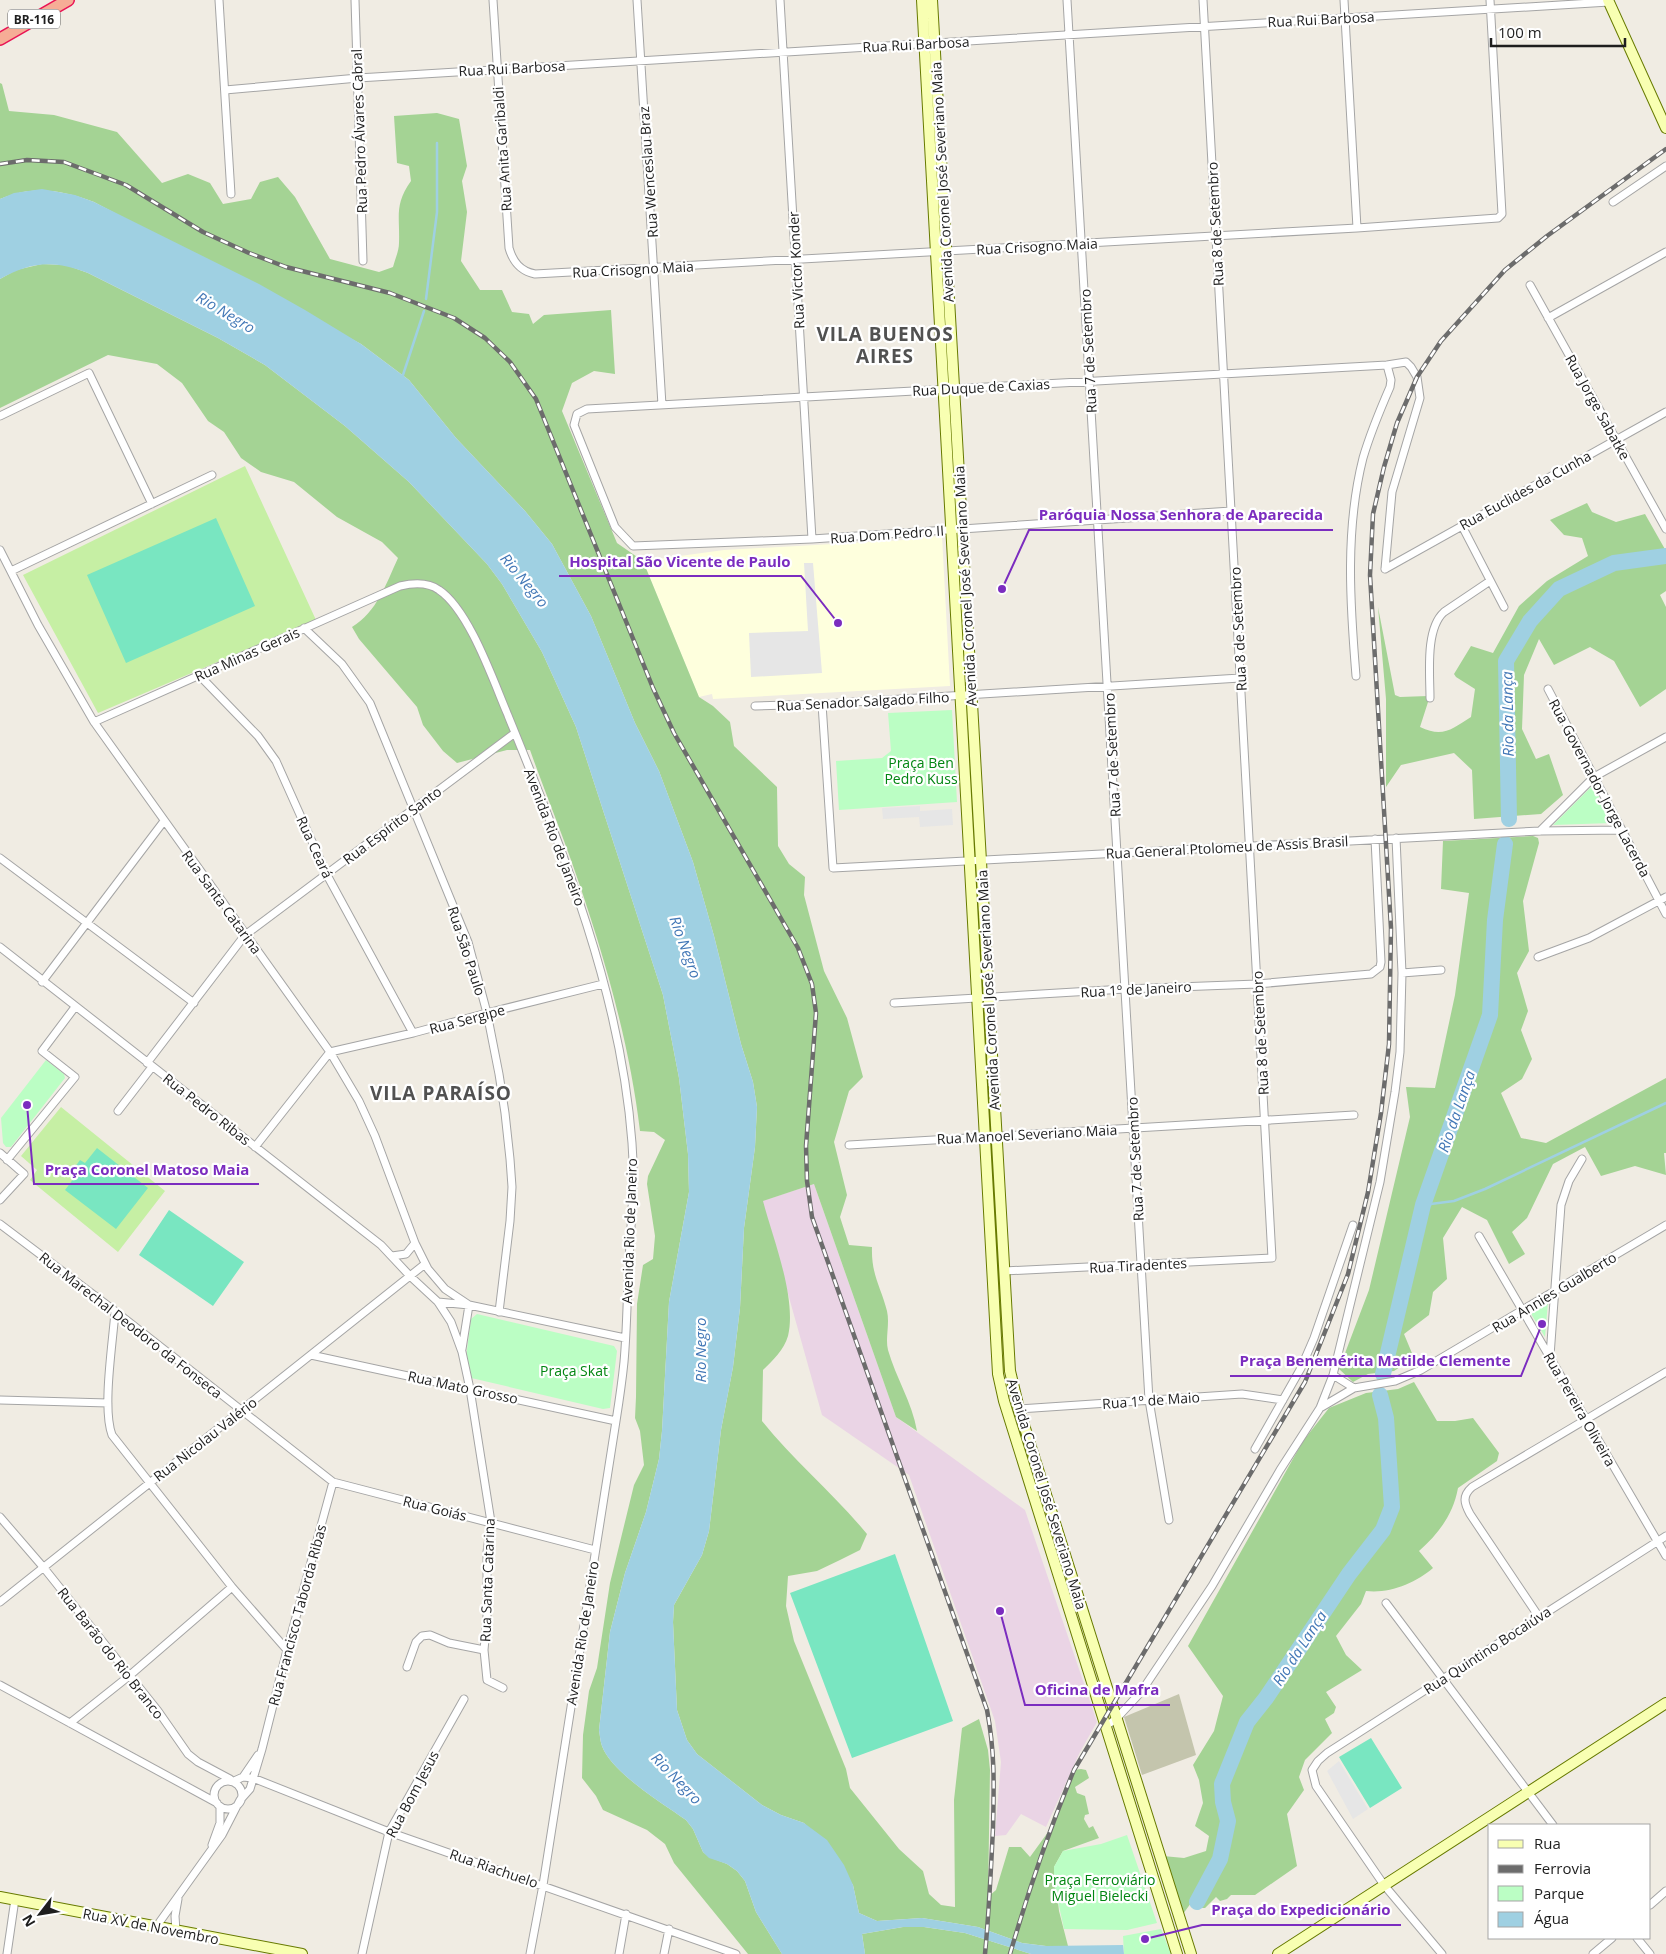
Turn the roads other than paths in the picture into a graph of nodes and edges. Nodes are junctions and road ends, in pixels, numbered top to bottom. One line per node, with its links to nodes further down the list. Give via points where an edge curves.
1 (68, 0): 18 (highway, BR-116)
2 (219, 0): 24 (street)
3 (356, 0): 23 (street, Rua Pedro Álvares Cabral)
4 (493, 0): 22 (street, Rua Anita Garibaldi)
5 (637, 0): 21 (street, Rua Wenceslau Braz)
6 (780, 0): 20 (street, Rua Victor Konder)
7 (922, 0): 19 (main road, Avenida Coronel José Severiano Maia)
8 (932, 0): 19 (main road, Avenida Coronel José Severiano Maia)
9 (1067, 0): 17 (street, Rua 7 de Setembro)
10 (1203, 0): 16 (street, Rua 8 de Setembro)
11 (1344, 0): 15 (street)
12 (1490, 0): 14 (street)
13 (1608, 1): 14 (street, Rua Rui Barbosa); 25 (main road)
14 (1491, 10): 15 (street, Rua Rui Barbosa); 29 (street, Rua Crisogno Maia, via 1502,214 1498,218)
15 (1345, 18): 16 (street, Rua Rui Barbosa); 29 (street)
16 (1205, 26): 17 (street, Rua Rui Barbosa); 30 (street, Rua 8 de Setembro)
17 (1069, 35): 19 (street, Rua Rui Barbosa); 31 (street, Rua 7 de Setembro)
18 (0, 38)
19 (929, 43): 20 (street, Rua Rui Barbosa); 32 (main road, Avenida Coronel José Severiano Maia)
20 (783, 52): 21 (street, Rua Rui Barbosa); 34 (street, Rua Victor Konder)
21 (641, 61): 22 (street, Rua Rui Barbosa); 37 (street, Rua Wenceslau Braz)
22 (497, 69): 23 (street, Rua Rui Barbosa); 36 (street, Rua Anita Garibaldi, via 509,248)
23 (358, 78): 24 (street, Rua Rui Barbosa); 35 (street, Rua Pedro Álvares Cabral)
24 (224, 90): 27 (street)
25 (1666, 128)
26 (1666, 166): 28 (street)
27 (231, 194)
28 (1613, 202)
29 (1357, 228): 30 (street, Rua Crisogno Maia)
30 (1216, 236): 31 (street, Rua Crisogno Maia); 41 (street, Rua 8 de Setembro)
31 (1081, 243): 32 (street, Rua Crisogno Maia); 42 (street, Rua 7 de Setembro)
32 (941, 251): 34 (street, Rua Crisogno Maia); 43 (main road, Avenida Coronel José Severiano Maia)
33 (1666, 252): 39 (street)
34 (796, 259): 37 (street, Rua Crisogno Maia); 44 (street, Rua Victor Konder)
35 (363, 261)
36 (518, 266): 37 (street, Rua Crisogno Maia, via 535,274)
37 (654, 268): 45 (street, Rua Wenceslau Braz)
38 (1530, 285): 39 (street, Rua Jorge Sabatke)
39 (1548, 318): 48 (street, Rua Jorge Sabatke)
40 (1387, 365): 41 (street, Rua Duque de Caxias); 59 (street, Rua Duque de Caxias, via 1406,362 1417,377 1420,398 1392,492); 66 (street, via 1390,387 1370,434 1353,512 1351,593)
41 (1224, 374): 42 (street, Rua Duque de Caxias); 51 (street, Rua 8 de Setembro)
42 (1090, 382): 43 (street, Rua Duque de Caxias); 52 (street, Rua 7 de Setembro)
43 (949, 389): 44 (street, Rua Duque de Caxias); 55 (main road, Avenida Coronel José Severiano Maia)
44 (804, 397): 45 (street, Rua Duque de Caxias); 56 (street, Rua Victor Konder)
45 (662, 405): 57 (street, Rua Duque de Caxias, via 587,409 577,414 574,425 615,527)
46 (1666, 412): 48 (street, Rua Euclides da Cunha)
47 (0, 416): 50 (street, via 88,373)
48 (1616, 440): 53 (street, Rua Euclides da Cunha); 54 (street, Rua Jorge Sabatke)
49 (212, 475): 50 (street)
50 (152, 504): 60 (street)
51 (1231, 511): 52 (street, Rua Dom Pedro II); 67 (street, Rua 8 de Setembro)
52 (1098, 520): 55 (street, Rua Dom Pedro II); 68 (street, Rua 7 de Setembro)
53 (1462, 526): 59 (street, Rua Euclides da Cunha); 61 (street)
54 (1666, 529)
55 (956, 530): 56 (street, Rua Dom Pedro II); 70 (main road, Avenida Coronel José Severiano Maia); 71 (main road, Avenida Coronel José Severiano Maia)
56 (812, 539): 57 (street, Rua Dom Pedro II)
57 (633, 546)
58 (0, 550): 60 (street, Rua Santa Catarina)
59 (1385, 569)
60 (11, 571): 75 (street, Rua Santa Catarina)
61 (1490, 581): 63 (street); 72 (street, via 1438,618 1431,646)
62 (400, 586): 64 (street, Rua Minas Gerais); 76 (street, Avenida Rio de Janeiro, via 428,585 439,590 453,604 478,645)
63 (1504, 607)
64 (304, 628): 65 (street, Rua Minas Gerais); 79 (street, Rua São Paulo, via 342,664 366,698)
65 (199, 675): 75 (street, Rua Minas Gerais); 90 (street, Rua Ceará, via 268,747)
66 (1356, 676)
67 (1240, 678): 68 (street, Rua Senador Salgado Filho); 85 (street, Rua 8 de Setembro)
68 (1108, 686): 70 (street, Rua Senador Salgado Filho); 86 (street, Rua 7 de Setembro)
69 (1548, 689): 78 (street, Rua Governador Jorge Lacerda)
70 (971, 695): 71 (street, Rua Senador Salgado Filho); 89 (main road, Avenida Coronel José Severiano Maia)
71 (960, 696): 73 (street, Rua Senador Salgado Filho); 88 (main road, Avenida Coronel José Severiano Maia)
72 (1430, 698)
73 (822, 704): 74 (street, Rua Senador Salgado Filho); 88 (street, Rua General Ptolomeu de Assis Brasil, via 833,868)
74 (755, 706)
75 (94, 722): 80 (street, Rua Santa Catarina)
76 (515, 733): 79 (street, Rua Espírito Santo); 100 (street, Avenida Rio de Janeiro, via 570,873)
77 (1666, 737): 78 (street)
78 (1594, 777): 81 (street, Rua Governador Jorge Lacerda); 82 (street)
79 (414, 808): 90 (street, Rua Espírito Santo); 108 (street, Rua São Paulo, via 468,942)
80 (164, 821): 93 (street); 94 (street, Rua Santa Catarina)
81 (1622, 830): 82 (street, Rua General Ptolomeu de Assis Brasil); 91 (street, Rua Governador Jorge Lacerda)
82 (1540, 831): 83 (street, Rua General Ptolomeu de Assis Brasil)
83 (1396, 838): 84 (street, Rua General Ptolomeu de Assis Brasil); 98 (street)
84 (1375, 839): 85 (street, Rua General Ptolomeu de Assis Brasil); 101 (street, Rua 1º de Janeiro, via 1380,967 1364,976)
85 (1250, 846): 86 (street, Rua General Ptolomeu de Assis Brasil); 101 (street, Rua 8 de Setembro)
86 (1117, 853): 89 (street, Rua General Ptolomeu de Assis Brasil); 102 (street, Rua 7 de Setembro)
87 (0, 858): 93 (street)
88 (969, 860): 89 (street, Rua General Ptolomeu de Assis Brasil); 104 (main road, Avenida Coronel José Severiano Maia)
89 (981, 860): 103 (main road, Avenida Coronel José Severiano Maia)
90 (327, 875): 94 (street, Rua Espírito Santo); 109 (street, Rua Ceará)
91 (1663, 899): 92 (street, Rua Governador Jorge Lacerda); 96 (street, via 1590,938)
92 (1666, 914)
93 (87, 923): 99 (street); 105 (street)
94 (245, 935): 105 (street, Rua Espírito Santo); 110 (street, Rua Santa Catarina)
95 (0, 947): 99 (street, Rua Pedro Ribas)
96 (1538, 957)
97 (1441, 970): 98 (street)
98 (1402, 973): 146 (street, via 1400,1052 1390,1125 1368,1234)
99 (42, 982): 107 (street, Rua Pedro Ribas)
100 (603, 984): 108 (street, Rua Sergipe); 141 (street, Avenida Rio de Janeiro, via 623,1071 632,1141 633,1190)
101 (1257, 984): 102 (street, Rua 1º de Janeiro); 114 (street, Rua 8 de Setembro)
102 (1125, 989): 103 (street, Rua 1º de Janeiro); 115 (street, Rua 7 de Setembro)
103 (988, 997): 104 (street, Rua 1º de Janeiro); 116 (main road, Avenida Coronel José Severiano Maia)
104 (977, 998): 106 (street, Rua 1º de Janeiro); 117 (main road, Avenida Coronel José Severiano Maia)
105 (194, 1003): 111 (street, Rua Espírito Santo)
106 (894, 1003)
107 (75, 1007): 111 (street, Rua Pedro Ribas); 121 (street, via 42,1051 75,1077)
108 (486, 1012): 109 (street, Rua Sergipe); 140 (street, Rua São Paulo, via 505,1113 512,1187)
109 (413, 1033): 110 (street, Rua Sergipe)
110 (330, 1052): 119 (street); 128 (street, Rua Santa Catarina, via 375,1136)
111 (150, 1065): 112 (street, Rua Espírito Santo); 119 (street, Rua Pedro Ribas)
112 (118, 1111)
113 (1354, 1115): 114 (street, Rua Manoel Severiano Maia)
114 (1264, 1121): 115 (street, Rua Manoel Severiano Maia); 130 (street, Rua 8 de Setembro)
115 (1133, 1128): 116 (street, Rua Manoel Severiano Maia); 132 (street, Rua 7 de Setembro)
116 (996, 1136): 117 (street, Rua Manoel Severiano Maia); 133 (main road, Avenida Coronel José Severiano Maia)
117 (984, 1137): 118 (street, Rua Manoel Severiano Maia); 184 (main road, Avenida Coronel José Severiano Maia, via 1001,1388)
118 (849, 1145)
119 (255, 1147): 129 (street, Rua Pedro Ribas)
120 (0, 1153): 121 (street)
121 (7, 1160): 123 (street, via 24,1174)
122 (1582, 1160): 135 (street, via 1569,1181 1561,1205)
123 (0, 1200)
124 (0, 1224): 139 (street, Rua Marechal Deodoro da Fonseca)
125 (1353, 1225): 151 (street, via 1314,1338)
126 (1666, 1225): 135 (street, Rua Annies Gualberto)
127 (1479, 1236): 138 (street, Rua Pereira Oliveira)
128 (415, 1243): 129 (street, via 406,1254); 131 (street, Rua Santa Catarina)
129 (392, 1256): 134 (street, Rua Pedro Ribas)
130 (1272, 1258): 132 (street, Rua Tiradentes)
131 (425, 1264): 134 (street); 137 (street, Rua Santa Catarina, via 445,1289)
132 (1141, 1265): 133 (street, Rua Tiradentes); 150 (street, Rua 7 de Setembro)
133 (1004, 1272): 154 (main road, Avenida Coronel José Severiano Maia, via 1010,1371)
134 (410, 1276): 136 (street, Rua Santa Catarina); 143 (street, Rua Nicolau Valério)
135 (1556, 1291): 138 (street, Rua Annies Gualberto); 144 (street)
136 (438, 1302): 137 (street); 142 (street, Rua Santa Catarina, via 452,1322)
137 (469, 1305): 140 (street); 142 (street, Rua Santa Catarina)
138 (1522, 1310): 144 (street, Rua Pereira Oliveira); 148 (street, Rua Annies Gualberto, via 1421,1370 1386,1382)
139 (115, 1311): 152 (street); 155 (street, Rua Marechal Deodoro da Fonseca)
140 (499, 1312): 141 (street)
141 (625, 1338): 157 (street, Avenida Rio de Janeiro)
142 (462, 1352): 147 (street, Rua Santa Catarina)
143 (311, 1355): 147 (street, Rua Mato Grosso); 155 (street, Rua Nicolau Valério)
144 (1550, 1357): 156 (street, Rua Pereira Oliveira)
145 (1666, 1372): 156 (street)
146 (1333, 1374): 148 (street); 153 (street)
147 (470, 1388): 157 (street, Rua Mato Grosso); 163 (street, Rua Santa Catarina)
148 (1354, 1388): 153 (street)
149 (0, 1400): 152 (street)
150 (1149, 1400): 151 (street, Rua 1º de Maio, via 1242,1394); 154 (street, Rua 1º de Maio); 162 (street, Rua 7 de Setembro)
151 (1283, 1400): 158 (street)
152 (108, 1403): 160 (street, via 112,1435)
153 (1320, 1408): 182 (street, via 1212,1586 1141,1692)
154 (1019, 1409): 182 (main road, Avenida Coronel José Severiano Maia)
155 (241, 1410): 159 (street, Rua Marechal Deodoro da Fonseca); 160 (street, Rua Nicolau Valério)
156 (1586, 1419): 165 (street, Rua Pereira Oliveira); 172 (street, via 1472,1487 1464,1498 1470,1514)
157 (616, 1421): 166 (street, Avenida Rio de Janeiro)
158 (1255, 1449)
159 (333, 1482): 163 (street, Rua Goiás); 173 (street, Rua Francisco Taborda Ribas)
160 (149, 1483): 168 (street, Rua Nicolau Valério); 169 (street)
161 (0, 1517): 168 (street, Rua Barão do Rio Branco)
162 (1169, 1520)
163 (491, 1522): 166 (street, Rua Goiás); 174 (street, Rua Santa Catarina)
164 (1666, 1536): 165 (street, Rua Quintino Bocaiúva)
165 (1657, 1541): 167 (street, Rua Pereira Oliveira); 172 (street, Rua Quintino Bocaiúva)
166 (595, 1550): 195 (street, Avenida Rio de Janeiro)
167 (1666, 1556)
168 (44, 1568): 170 (street, Rua Nicolau Valério); 176 (street, Rua Barão do Rio Branco)
169 (232, 1587): 173 (street); 176 (street)
170 (0, 1602)
171 (1386, 1603): 177 (street)
172 (1539, 1617): 177 (street, Rua Quintino Bocaiúva)
173 (287, 1650): 185 (street, Rua Francisco Taborda Ribas)
174 (484, 1650): 175 (street, Rua Santa Catarina, via 448,1643 430,1635 422,1636 416,1642); 179 (street, via 487,1680)
175 (407, 1667)
176 (129, 1676): 183 (street); 188 (street, Rua Barão do Rio Branco, via 193,1758)
177 (1443, 1679): 189 (street); 196 (street, Rua Quintino Bocaiúva, via 1327,1753 1312,1770 1316,1786)
178 (0, 1685): 183 (street)
179 (503, 1688)
180 (464, 1698): 193 (street, Rua Bom Jesus)
181 (1666, 1703): 189 (main road)
182 (1116, 1718): 184 (street); 216 (main road, Avenida Coronel José Severiano Maia)
183 (70, 1723): 191 (street)
184 (1106, 1726): 215 (main road, Avenida Coronel José Severiano Maia)
185 (262, 1749): 186 (street, Rua Francisco Taborda Ribas); 187 (street, Rua Francisco Taborda Ribas)
186 (243, 1777): 187 (street, Rua Riachuelo); 188 (street)
187 (253, 1778): 190 (street, Rua Francisco Taborda Ribas, via 250,1789); 193 (street, Rua Riachuelo)
188 (232, 1780): 190 (street, via 240,1788); 191 (street, via 217,1786 214,1795)
189 (1528, 1792): 192 (street); 196 (main road)
190 (241, 1799): 191 (street, via 234,1808); 194 (street, via 227,1828)
191 (218, 1805): 194 (street, via 220,1823)
192 (1552, 1824)
193 (389, 1832): 195 (street, Rua Riachuelo); 210 (street, Rua Bom Jesus)
194 (211, 1849): 198 (street)
195 (543, 1885): 202 (street, Rua Riachuelo); 211 (street, Avenida Rio de Janeiro)
196 (1384, 1885): 217 (main road); 218 (street)
197 (1666, 1891): 201 (street)
198 (179, 1895): 203 (street); 205 (street)
199 (0, 1897): 200 (main road, Rua XV de Novembro)
200 (15, 1899): 203 (main road, Rua XV de Novembro); 208 (street)
201 (1651, 1904)
202 (626, 1914): 204 (street, Rua Riachuelo); 212 (street)
203 (156, 1927): 205 (main road, Rua XV de Novembro)
204 (669, 1929): 213 (street); 214 (street, Rua Riachuelo)
205 (176, 1931): 209 (main road, Rua XV de Novembro)
206 (1611, 1939): 219 (street)
207 (1639, 1939): 220 (street)
208 (7, 1954)
209 (302, 1954)
210 (362, 1954)
211 (530, 1954)
212 (619, 1954)
213 (664, 1954)
214 (736, 1954)
215 (1177, 1954)
216 (1191, 1954)
217 (1278, 1954)
218 (1442, 1954)
219 (1593, 1954)
220 (1650, 1954)

